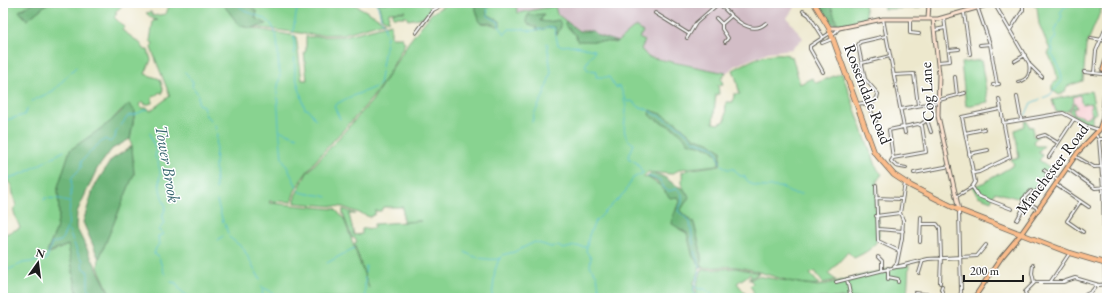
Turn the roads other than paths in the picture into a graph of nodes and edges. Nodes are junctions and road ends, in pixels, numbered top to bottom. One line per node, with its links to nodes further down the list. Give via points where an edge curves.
1 (446, 3): 25 (street, via 433,10)
2 (719, 3): 11 (street); 27 (street, via 696,23)
3 (814, 3): 26 (highway, Rossendale Road)
4 (929, 3): 16 (street)
5 (994, 3): 7 (street); 24 (street)
6 (1020, 3): 24 (street, via 1023,10)
7 (978, 9): 10 (street); 37 (street)
8 (803, 12): 30 (street, via 809,15)
9 (655, 13): 27 (street)
10 (964, 13): 13 (street); 41 (street)
11 (731, 16): 18 (street, via 740,24 749,26); 19 (street)
12 (716, 18): 19 (street)
13 (944, 18): 17 (street); 22 (street)
14 (883, 19): 15 (street); 21 (street); 29 (street)
15 (910, 19): 16 (street); 28 (street, via 910,33)
16 (928, 19): 17 (street)
17 (934, 19): 23 (street, Cog Lane)
18 (766, 23)
19 (722, 24): 35 (street, via 728,38)
20 (1107, 25): 33 (street)
21 (839, 28): 26 (street); 26 (street)
22 (946, 28): 23 (street); 40 (street)
23 (935, 30): 46 (street, Cog Lane)
24 (1010, 30): 42 (street)
25 (416, 33)
26 (831, 33): 30 (street); 36 (street); 64 (highway, Rossendale Road)
27 (689, 34): 31 (street)
28 (918, 34)
29 (886, 36): 43 (street); 47 (street, via 859,43)
30 (823, 37): 50 (street, via 813,42 810,49)
31 (687, 38)
32 (1091, 38): 33 (street)
33 (1100, 40): 34 (street); 52 (street, via 1096,50)
34 (1107, 41)
35 (725, 42)
36 (822, 43)
37 (990, 44): 38 (street); 58 (street, via 998,84)
38 (980, 45)
39 (959, 49): 40 (street)
40 (949, 50): 46 (street, via 950,61)
41 (970, 54)
42 (1025, 55): 45 (street); 49 (street)
43 (890, 56): 47 (street); 53 (street)
44 (1107, 57): 56 (main road, Manchester Road)
45 (1015, 61)
46 (938, 62): 63 (street, Cog Lane)
47 (862, 63): 66 (street, via 865,79 878,94)
48 (1107, 63): 56 (main road, Manchester Road)
49 (1030, 64): 55 (street); 57 (street, via 1027,79)
50 (823, 72)
51 (1084, 72): 52 (street)
52 (1094, 73): 56 (street)
53 (894, 75): 65 (street, via 914,74); 67 (street)
54 (955, 77): 60 (street)
55 (1042, 77)
56 (1105, 77): 77 (main road, Manchester Road, via 1102,114)
57 (1018, 82)
58 (993, 85)
59 (964, 93): 60 (street)
60 (956, 95): 63 (street)
61 (1017, 97): 69 (street)
62 (999, 99): 68 (street)
63 (938, 101): 65 (street); 89 (street, Cog Lane, via 938,116)
64 (856, 105): 66 (street, via 863,103); 98 (highway, Rossendale Road, via 874,152 894,175)
65 (918, 105): 67 (street)
66 (869, 107): 71 (street)
67 (901, 109): 74 (street)
68 (1000, 110): 72 (street); 79 (street, via 962,117)
69 (1020, 119): 70 (street, via 1063,113); 72 (street)
70 (1074, 119): 77 (street); 83 (street)
71 (876, 121)
72 (1003, 122): 96 (street, via 1010,158)
73 (920, 125): 74 (street); 76 (street, via 927,120); 88 (street, via 926,152)
74 (904, 126): 78 (street); 88 (street, via 889,130)
75 (983, 130): 79 (street)
76 (931, 132)
77 (1097, 132): 81 (street); 86 (main road, Manchester Road)
78 (905, 133)
79 (964, 133): 85 (street)
80 (1038, 137): 83 (street, via 1045,135)
81 (1099, 139): 82 (street); 93 (street)
82 (1107, 139)
83 (1058, 143): 87 (street)
84 (988, 150): 85 (street)
85 (969, 154): 96 (street)
86 (1074, 156): 92 (main road, Manchester Road); 93 (street)
87 (1049, 157)
88 (893, 158): 91 (street, via 891,161 894,165)
89 (950, 166): 95 (street); 105 (street, Cog Lane)
90 (1107, 166): 93 (street)
91 (906, 168)
92 (1066, 168): 99 (main road, Manchester Road); 102 (street, via 1095,188)
93 (1101, 168): 102 (street)
94 (1044, 170): 97 (street)
95 (914, 173)
96 (974, 173): 101 (street, via 975,182)
97 (1049, 174): 99 (street); 109 (street)
98 (905, 182): 107 (street); 114 (highway, Rossendale Road)
99 (1056, 182): 110 (street); 113 (main road, Manchester Road)
100 (876, 185): 106 (street)
101 (972, 187): 105 (street); 112 (street, via 978,196)
102 (1103, 188): 103 (street); 115 (street)
103 (1107, 188)
104 (1031, 191): 108 (street)
105 (957, 196): 114 (street, Cog Lane)
106 (876, 198): 107 (street); 118 (street)
107 (902, 199): 117 (street)
108 (1023, 199): 109 (street); 120 (street, via 1023,209)
109 (1028, 202): 113 (street)
110 (1080, 202): 111 (street); 124 (street, via 1067,221)
111 (1088, 207)
112 (1012, 209)
113 (1038, 209): 126 (main road, Manchester Road)
114 (959, 210): 126 (highway, Rossendale Road); 134 (street)
115 (1104, 212): 116 (street); 127 (street)
116 (1107, 212)
117 (900, 213): 118 (street); 123 (street)
118 (876, 216): 122 (street)
119 (921, 217): 121 (street)
120 (1017, 220)
121 (921, 224): 128 (street); 133 (street, via 937,224 940,228)
122 (878, 229): 123 (street); 130 (street, via 878,241)
123 (903, 231): 130 (street)
124 (1083, 232)
125 (1107, 233): 127 (street)
126 (1020, 234): 131 (highway, Rossendale Road); 154 (main road, Manchester Road)
127 (1104, 234): 136 (street)
128 (920, 242)
129 (986, 245): 134 (street, via 977,256)
130 (899, 251): 139 (street)
131 (1070, 253): 136 (highway, Rossendale Road); 144 (street)
132 (878, 257): 141 (street, via 882,261)
133 (941, 257): 134 (street); 135 (street); 152 (street, via 941,289)
134 (961, 258): 153 (street)
135 (923, 260): 139 (street); 142 (street)
136 (1106, 264): 149 (street)
137 (1034, 265): 147 (street)
138 (905, 266): 139 (street)
139 (895, 267): 140 (street)
140 (888, 268): 141 (street); 146 (street, via 888,278 898,279)
141 (882, 270): 143 (street)
142 (919, 273)
143 (847, 279): 145 (street); 151 (street)
144 (1051, 281): 147 (street); 148 (street, via 1063,282 1075,278)
145 (836, 282)
146 (898, 282)
147 (1034, 282): 155 (street, via 1025,292)
148 (1096, 284): 149 (street); 156 (street, via 1094,291)
149 (1106, 284)
150 (915, 293): 152 (street)
151 (850, 294)
152 (944, 297): 153 (street)
153 (960, 298)
154 (974, 298)
155 (1027, 298)
156 (1073, 298)

